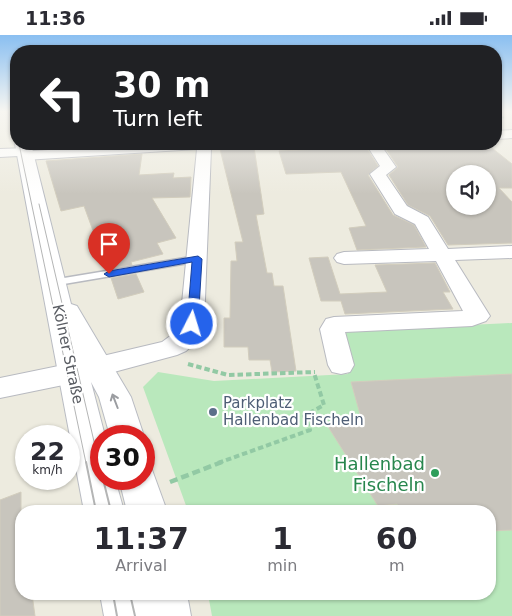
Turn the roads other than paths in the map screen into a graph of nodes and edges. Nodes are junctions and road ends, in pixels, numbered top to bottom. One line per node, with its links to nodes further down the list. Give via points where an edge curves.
1 (24, 150): 4 (street); 9 (main road, Kölner Straße)
2 (204, 150): 8 (street)
3 (377, 150): 6 (street, via 388,167 378,174 401,210 422,221)
4 (0, 153)
5 (512, 252): 6 (street)
6 (442, 255): 7 (street); 10 (street, via 478,316 334,325 332,329)
7 (344, 258)
8 (198, 259): 9 (lane); 11 (street, via 192,324 188,335 177,345 151,354)
9 (52, 284): 11 (main road, Kölner Straße)
10 (341, 365)
11 (86, 370): 12 (street); 13 (main road, Kölner Straße, one-way to 11, via 115,397); 14 (main road, Kölner Straße)
12 (0, 388)
13 (124, 425)
14 (103, 505)
15 (123, 600): 17 (main road)
16 (166, 600): 18 (main road)
17 (127, 616)
18 (168, 616)

